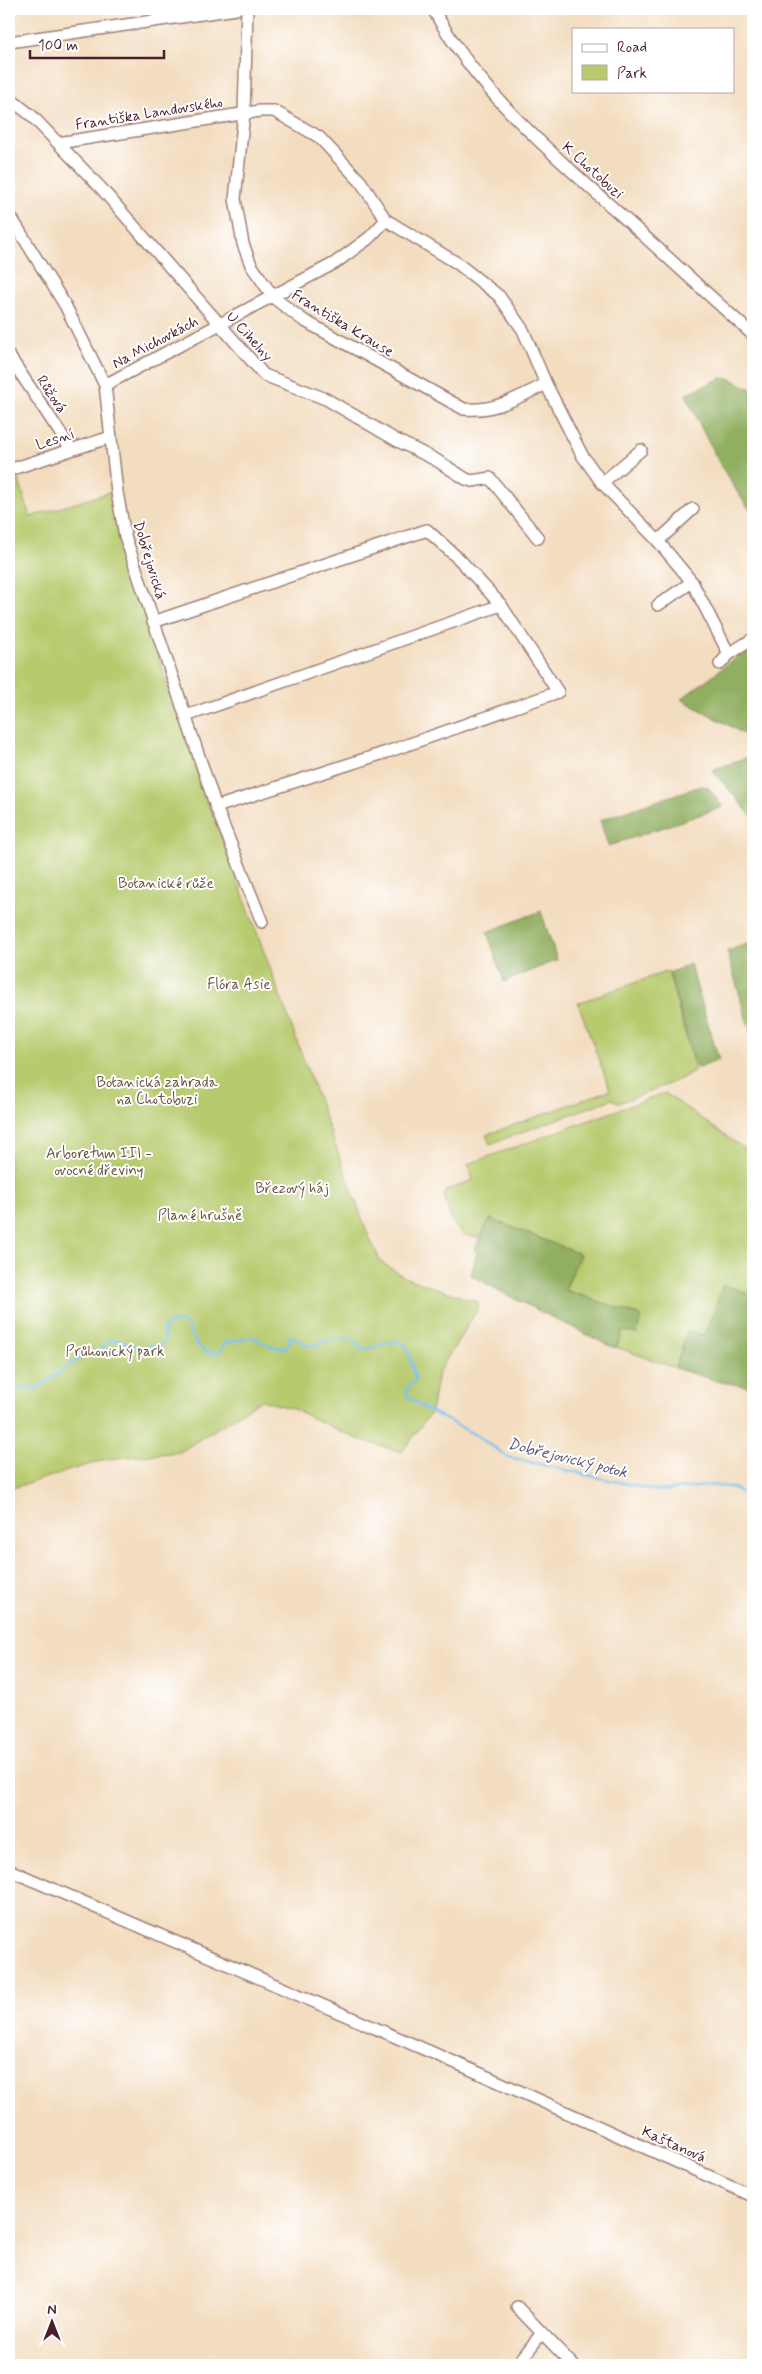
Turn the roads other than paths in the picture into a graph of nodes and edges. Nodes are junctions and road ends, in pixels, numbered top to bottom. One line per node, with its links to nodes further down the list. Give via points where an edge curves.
1 (236, 9): 4 (street)
2 (247, 9): 6 (street, Františka Krause)
3 (433, 9): 12 (street, K Chotobuzi, via 456,47 503,106)
4 (9, 42)
5 (9, 98): 7 (street, U Cihelny)
6 (244, 113): 7 (street, Františka Landovského); 9 (street, Františka Landovského, via 274,111 320,137 361,182); 10 (street, Františka Krause, via 236,179 238,224 251,265)
7 (58, 143): 11 (street, U Cihelny)
8 (9, 214): 15 (street, Dobřejovická, via 65,305)
9 (386, 220): 10 (street, Na Michovkách, via 369,238 335,263); 14 (street, via 456,264 499,296 523,330)
10 (274, 298): 11 (street, Na Michovkách); 14 (street, Františka Krause, via 334,338 464,409 501,406)
11 (219, 324): 15 (street, Na Michovkách); 22 (street, U Cihelny, via 264,375 326,399 466,480 490,478)
12 (753, 335)
13 (9, 356): 17 (street, Růžová)
14 (546, 384): 20 (street, via 582,455)
15 (104, 386): 16 (street, Dobřejovická)
16 (111, 438): 17 (street, Lesní); 27 (street, Dobřejovická, via 125,536)
17 (71, 449): 19 (street, Lesní)
18 (641, 450): 20 (street)
19 (9, 470)
20 (602, 484): 23 (street)
21 (693, 509): 23 (street)
22 (538, 538)
23 (658, 541): 24 (street)
24 (692, 582): 26 (street); 29 (street)
25 (501, 605): 27 (street, via 461,560 427,530); 31 (street); 32 (street, via 558,692)
26 (658, 605)
27 (153, 622): 31 (street, Dobřejovická)
28 (753, 640): 29 (street)
29 (729, 654): 30 (street)
30 (720, 664)
31 (186, 716): 32 (street, Dobřejovická)
32 (216, 807): 33 (street, Dobřejovická)
33 (262, 922)
34 (9, 1870): 35 (street, Kaštanová)
35 (753, 2196)
36 (517, 2307): 37 (street)
37 (541, 2334): 38 (street); 39 (street)
38 (517, 2365)
39 (573, 2365)

